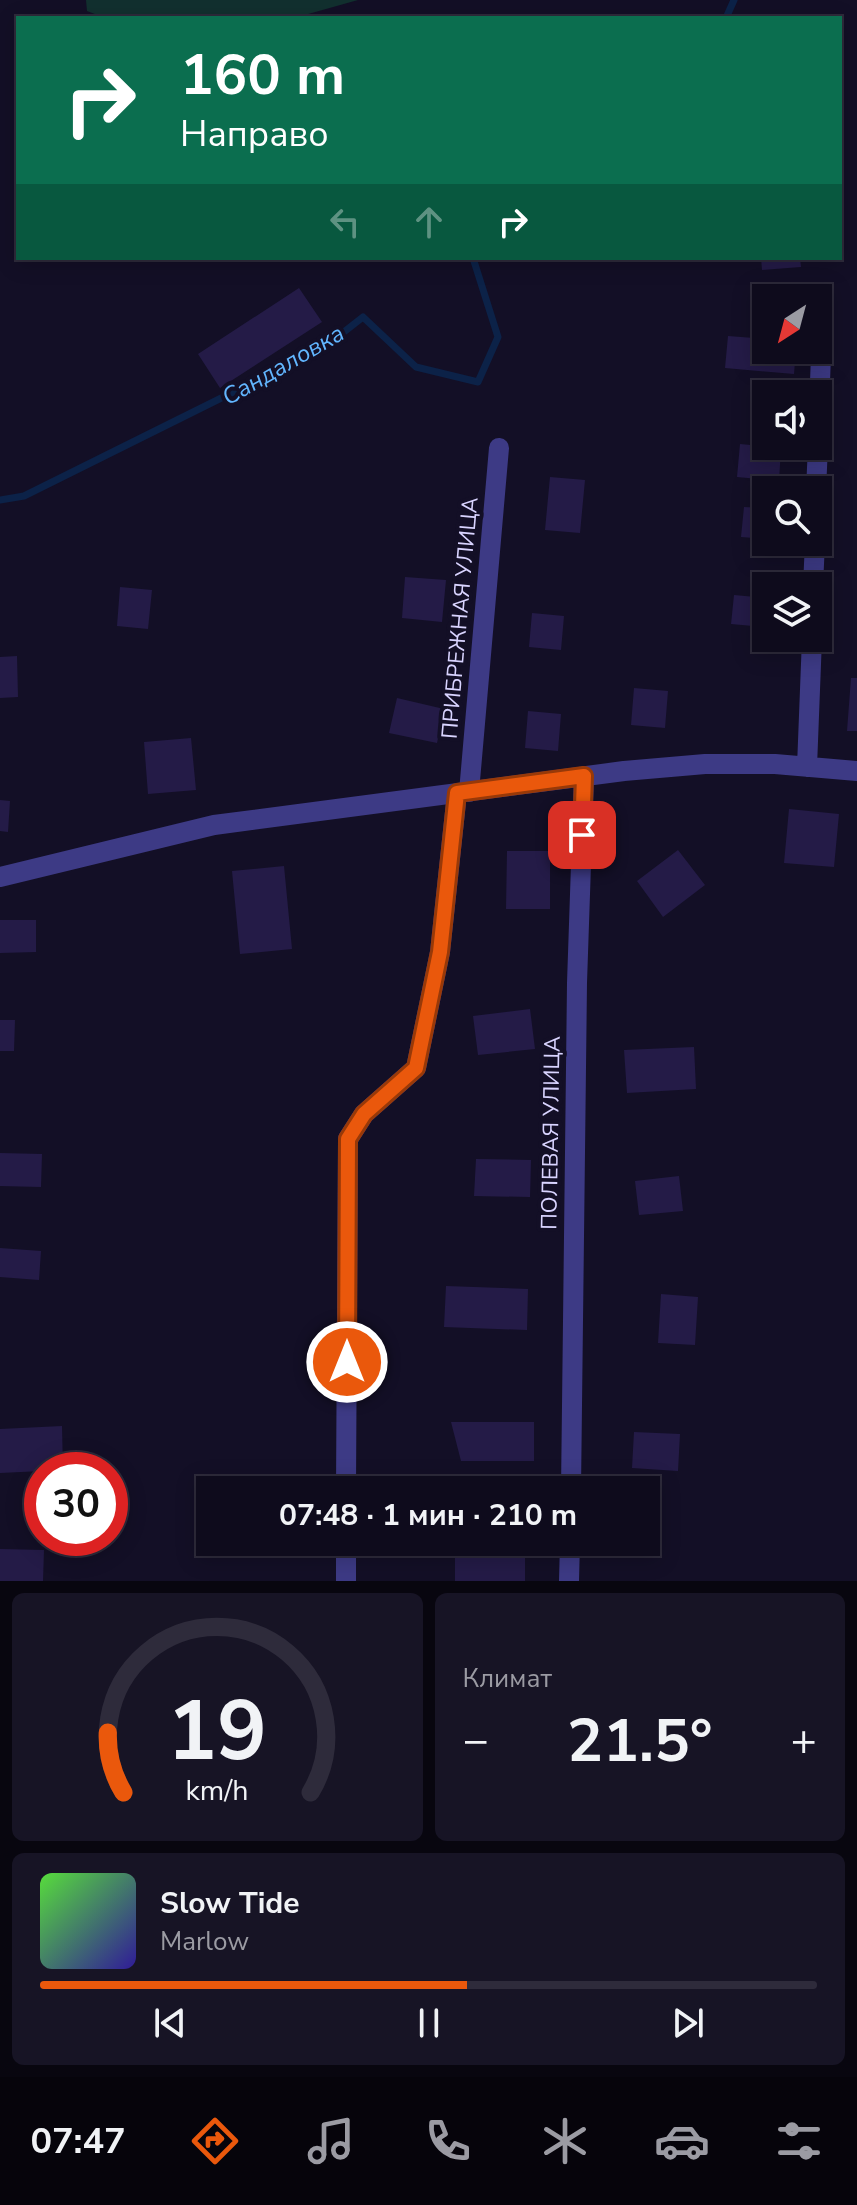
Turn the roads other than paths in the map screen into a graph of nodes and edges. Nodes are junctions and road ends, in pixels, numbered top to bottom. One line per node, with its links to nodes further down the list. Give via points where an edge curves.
1 (499, 448): 6 (street, ПРИБРЕЖНАЯ УЛИЦА)
2 (811, 652): 3 (street)
3 (807, 767): 4 (street); 5 (street, via 705,764)
4 (857, 771)
5 (584, 776): 6 (street); 9 (street, ПОЛЕВАЯ УЛИЦА)
6 (463, 792): 7 (street, via 214,825); 8 (street, ПРИБРЕЖНАЯ УЛИЦА, via 440,952 416,1068 364,1114 348,1139)
7 (0, 877)
8 (346, 1476)
9 (571, 1476)
10 (346, 1556): 12 (street)
11 (570, 1556): 13 (street)
12 (346, 1581)
13 (569, 1581)

